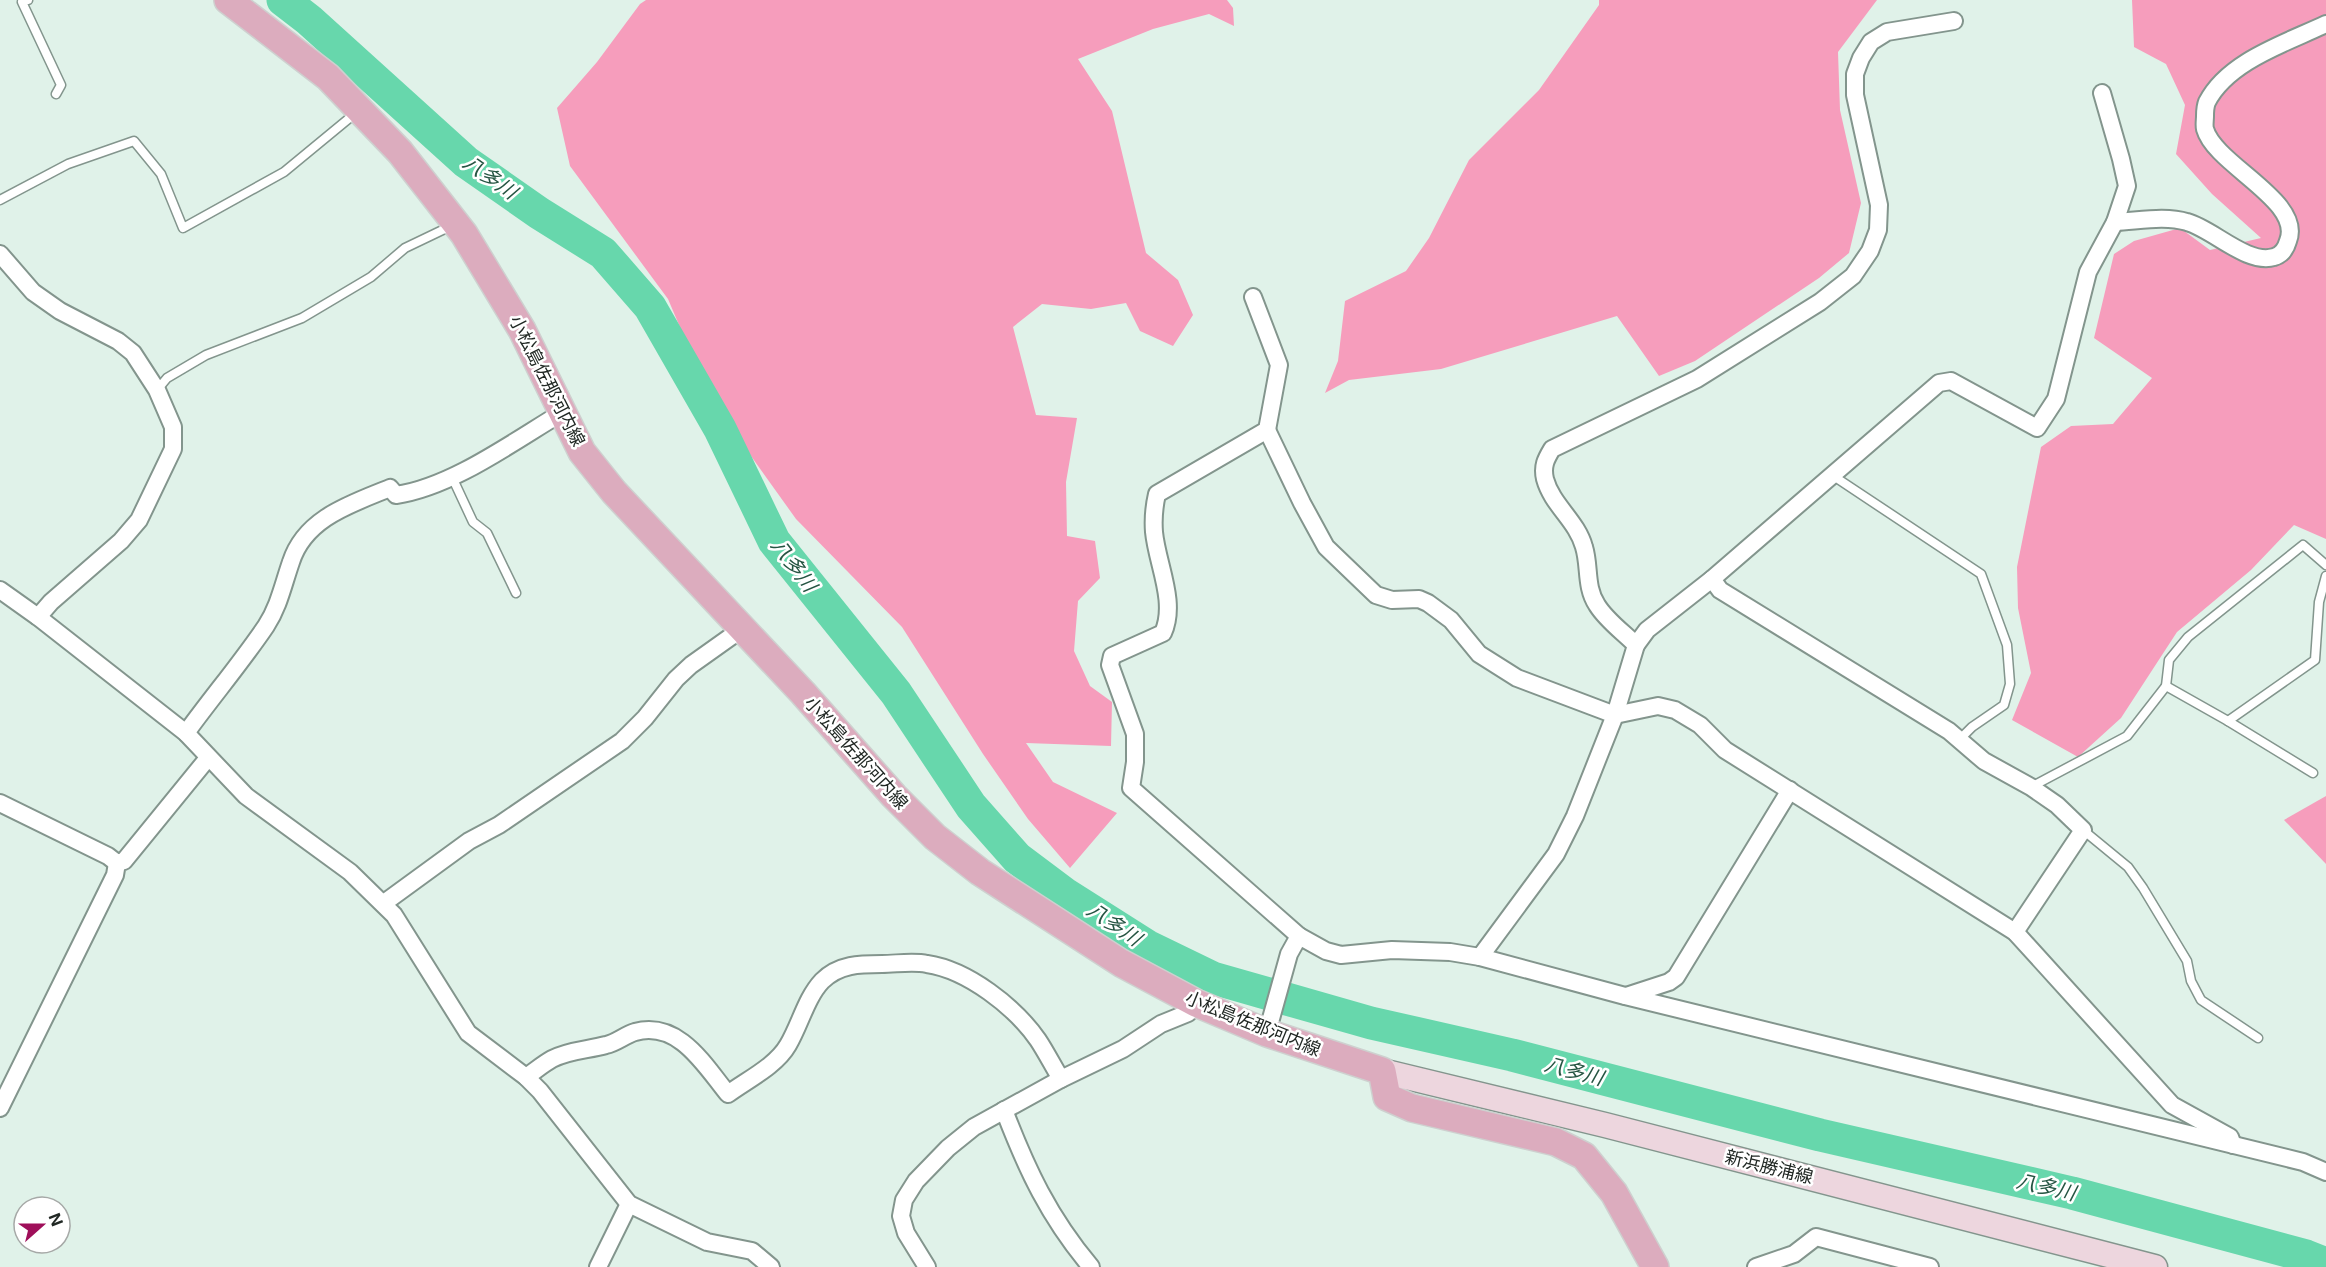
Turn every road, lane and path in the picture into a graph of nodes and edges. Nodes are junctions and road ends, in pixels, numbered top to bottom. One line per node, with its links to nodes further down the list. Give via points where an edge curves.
1 (28, 0): 6 (lane, via 22,2 60,86)
2 (228, 0): 7 (main road, 小松島佐那河内線, via 328,77)
3 (1954, 21): 25 (street, via 1887,32 1871,42 1861,58 1855,74 1855,96 1879,205 1878,230 1853,276 1820,302 1697,379 1552,449 1544,463 1551,493 1578,530 1585,548 1590,593 1598,607)
4 (2326, 24): 9 (street, via 2241,65 2223,80 2205,105 2205,129 2216,148 2274,200 2287,218 2291,234 2285,249 2275,257 2255,257 2189,222)
5 (2102, 93): 9 (street, via 2127,186)
6 (56, 94)
7 (359, 110): 8 (lane, via 284,172 183,228 161,174 134,141 68,164); 10 (main road, 小松島佐那河内線, via 400,152)
8 (0, 200)
9 (2115, 222): 16 (street, via 2088,272 2056,399 2037,428 1951,381 1940,383)
10 (456, 224): 13 (lane, via 405,248 371,277 302,318 206,355 167,378); 14 (main road, 小松島佐那河内線, via 522,330)
11 (0, 254): 13 (street, via 33,292 133,353)
12 (1253, 297): 15 (street, via 1279,365)
13 (157, 390): 23 (street, via 173,427 173,449 139,520)
14 (563, 412): 17 (street); 24 (main road, 小松島佐那河内線, via 582,452 614,492)
15 (1267, 430): 27 (street, via 1326,547 1376,595 1428,603 1451,620 1492,664 1517,678); 40 (street, via 1157,494 1154,532 1168,622 1163,633 1112,656 1110,665 1135,734 1131,788)
16 (1832, 475): 20 (street); 30 (lane, via 1981,574 2007,645 2010,684 2004,705)
17 (452, 477): 22 (lane, via 473,522 487,532); 29 (street, via 414,492 396,495 390,488 320,521 304,537 291,560 282,596 266,625)
18 (2326, 565): 26 (lane, via 2302,544 2188,638 2169,660)
19 (2326, 576): 28 (lane, via 2319,602 2315,660)
20 (1712, 579): 25 (street, via 1647,630); 30 (street, via 1720,590)
21 (0, 590): 23 (street)
22 (516, 593)
23 (38, 616): 29 (street)
24 (743, 628): 38 (street, via 676,679 622,741 499,825 469,841); 43 (main road, 小松島佐那河内線, via 935,837 980,872 1121,963)
25 (1636, 645): 27 (street)
26 (2166, 686): 28 (lane); 33 (lane, via 2127,736)
27 (1615, 715): 34 (street, via 1658,706 1675,710 1700,725 1725,750); 41 (street, via 1556,854)
28 (2228, 721): 32 (lane)
29 (186, 733): 31 (street)
30 (1960, 739): 33 (street, via 1983,761)
31 (208, 758): 37 (street, via 124,861); 38 (street, via 246,796 350,872)
32 (2313, 772)
33 (2031, 788): 36 (street, via 2057,805)
34 (1790, 790): 39 (street); 42 (street, via 1676,977)
35 (0, 803): 37 (street)
36 (2083, 830): 39 (street); 45 (lane, via 2133,874 2187,961 2190,981 2201,1000)
37 (117, 863): 49 (street, via 115,875)
38 (384, 903): 47 (street, via 468,1033)
39 (2016, 932): 51 (street, via 2172,1105 2230,1137)
40 (1299, 936): 41 (street, via 1341,956 1392,950); 44 (street, via 1289,954)
41 (1480, 957): 42 (street)
42 (1625, 996): 51 (street)
43 (1196, 1003): 44 (main road, 小松島佐那河内線); 48 (street, via 1188,1013)
44 (1268, 1028): 46 (main road, 小松島佐那河内線)
45 (2258, 1038)
46 (1382, 1071): 58 (main road, via 1387,1098 1395,1102 1556,1142 1584,1156 1614,1193); 61 (main road, 新浜勝浦線)
47 (526, 1077): 48 (street, via 553,1059 608,1045 635,1032 653,1030 672,1035 688,1046 728,1094 787,1047 812,996 836,970 852,964 926,963 956,971 1011,1010 1037,1039); 53 (street)
48 (1061, 1079): 50 (street)
49 (0, 1108)
50 (1004, 1110): 56 (street, via 948,1148 916,1181 904,1200 901,1216 906,1233); 57 (street, via 1056,1223)
51 (2233, 1145): 52 (street, via 2303,1162)
52 (2326, 1172)
53 (629, 1204): 54 (street); 55 (street, via 707,1242 752,1251)
54 (598, 1267)
55 (771, 1267)
56 (927, 1267)
57 (1091, 1267)
58 (1655, 1267)
59 (1756, 1267): 60 (street, via 1794,1254 1816,1237)
60 (1930, 1267)
61 (2155, 1267)

